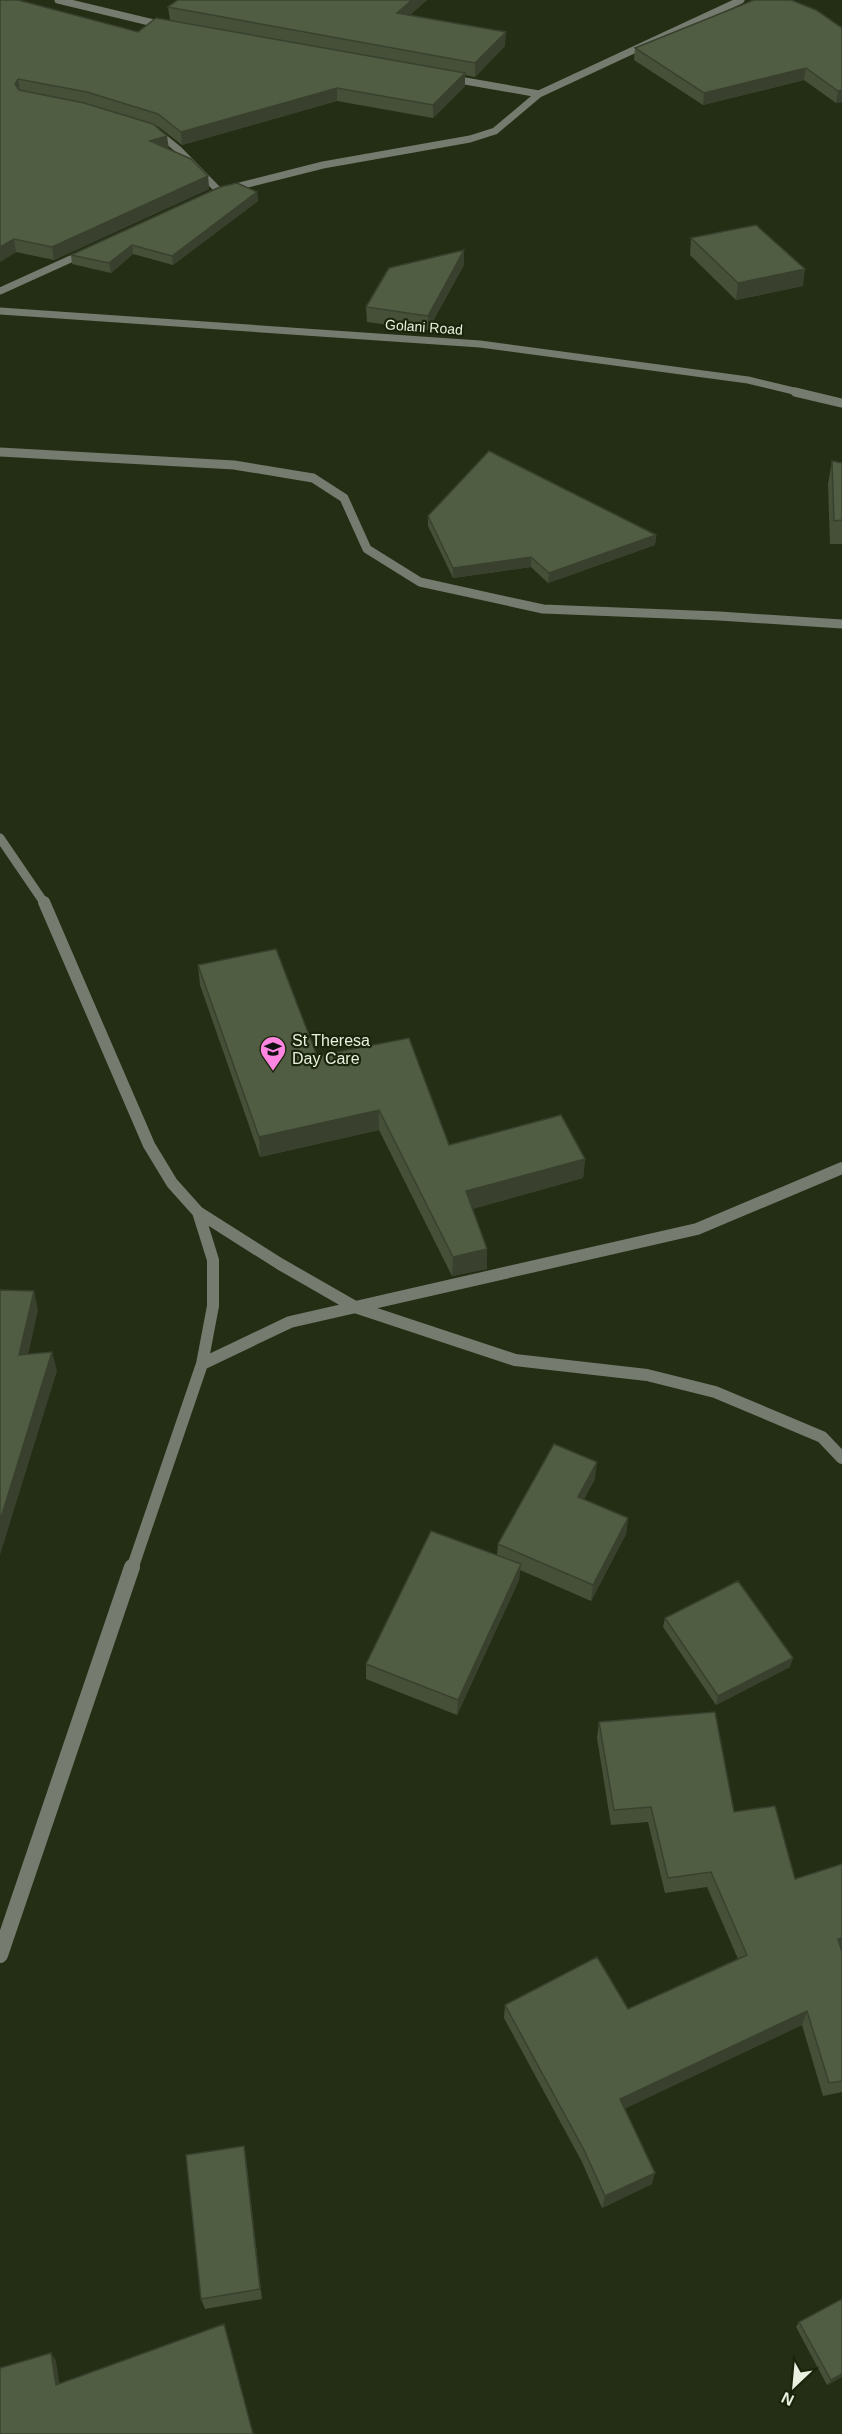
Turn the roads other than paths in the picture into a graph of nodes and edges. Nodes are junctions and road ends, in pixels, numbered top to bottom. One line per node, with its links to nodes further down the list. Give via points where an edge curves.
1 (58, 0): 3 (street)
2 (741, 0): 5 (street)
3 (171, 27)
4 (445, 77): 5 (street)
5 (539, 94): 7 (street, via 495,131 470,139 323,165)
6 (147, 129): 7 (street, via 179,150)
7 (219, 191): 8 (street)
8 (208, 196)
9 (94, 248): 10 (street)
10 (0, 291)
11 (0, 310): 12 (street, Golani Road, via 480,344 748,380)
12 (842, 403)
13 (0, 452): 14 (street, via 234,465 313,478 344,498 367,549 420,582 543,609)
14 (842, 624)
15 (0, 838): 17 (street, via 46,905 149,1145 172,1183)
16 (842, 1168): 18 (street, via 696,1229)
17 (198, 1212): 18 (street); 19 (street, via 213,1260 213,1306)
18 (355, 1307): 19 (street, via 291,1322); 20 (street, via 515,1360 646,1375 715,1392 822,1437)
19 (202, 1364): 21 (street)
20 (842, 1458)
21 (0, 1955)

